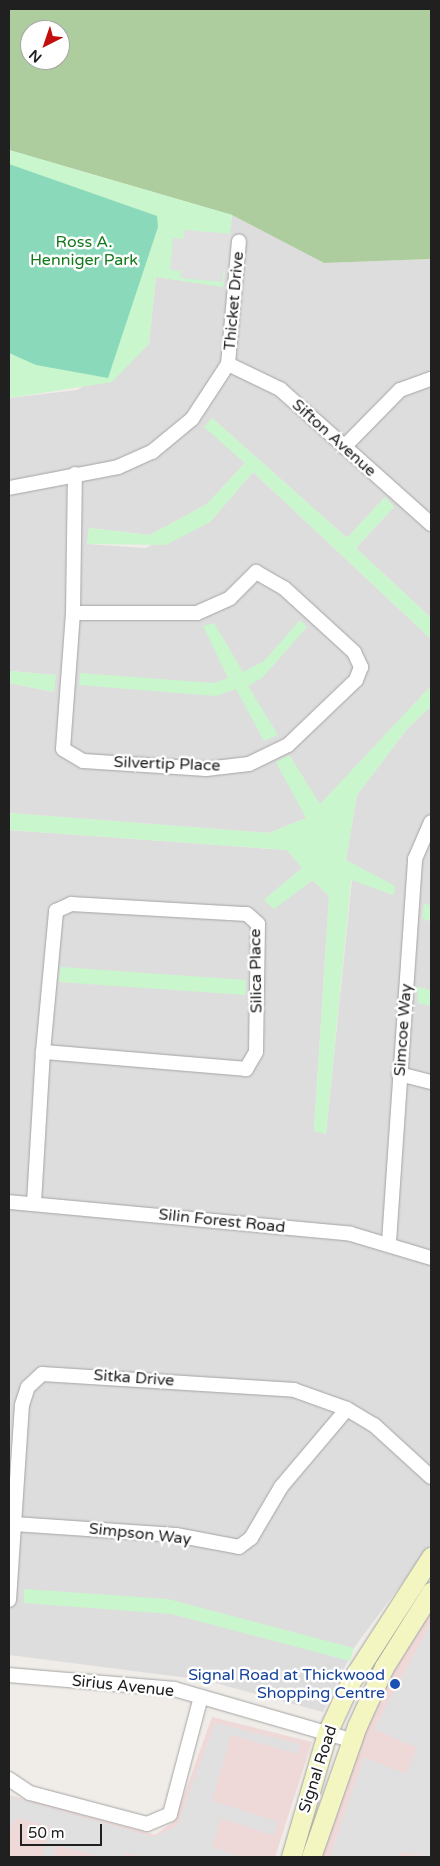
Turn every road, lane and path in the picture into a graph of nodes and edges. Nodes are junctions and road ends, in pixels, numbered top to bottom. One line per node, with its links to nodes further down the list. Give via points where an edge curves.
1 (239, 241): 2 (street, Thicket Drive)
2 (228, 364): 4 (street, Sifton Avenue, via 280,390); 5 (street, Thicket Drive, via 192,419 152,452 118,467)
3 (431, 379): 4 (street, via 400,390)
4 (344, 447): 7 (street, Sifton Avenue)
5 (76, 474): 6 (street, Thicket Drive); 8 (street, Silvertip Place)
6 (9, 488)
7 (431, 524)
8 (73, 613): 8 (street, Silvertip Place, via 63,749 83,761 206,769 249,764 288,745 356,680 361,667 354,652 284,588 256,572 230,598 197,613)
9 (431, 822): 11 (street, Simcoe Way, via 415,859)
10 (43, 1052): 10 (street, Silica Place, via 246,1069 256,1052 258,924 247,914 237,913 71,904 56,911); 14 (street, Silica Place)
11 (399, 1074): 12 (street); 15 (street, Simcoe Way)
12 (431, 1082)
13 (9, 1202): 14 (street, Silin Forest Road)
14 (34, 1203): 15 (street, Silin Forest Road)
15 (389, 1242): 16 (street, Silin Forest Road)
16 (431, 1258)
17 (347, 1409): 18 (street, Sitka Drive, via 382,1431); 19 (street, Simpson Way, via 281,1487 251,1538 239,1547 176,1535); 19 (street, Sitka Drive, via 277,1387 42,1374 28,1387 22,1405)
18 (431, 1478)
19 (14, 1524): 22 (street, Sitka Drive)
20 (431, 1557): 25 (street, Signal Road, via 375,1638)
21 (431, 1592): 26 (street, Signal Road, via 384,1667)
22 (9, 1600)
23 (9, 1675): 24 (street, Sirius Avenue, via 174,1689)
24 (201, 1697): 25 (street, Sirius Avenue); 27 (street, via 170,1814 147,1824 30,1793)
25 (327, 1733): 26 (street, Sirius Avenue); 28 (street, Signal Road)
26 (351, 1740): 29 (street, Signal Road)
27 (9, 1780)
28 (291, 1857)
29 (312, 1857)

